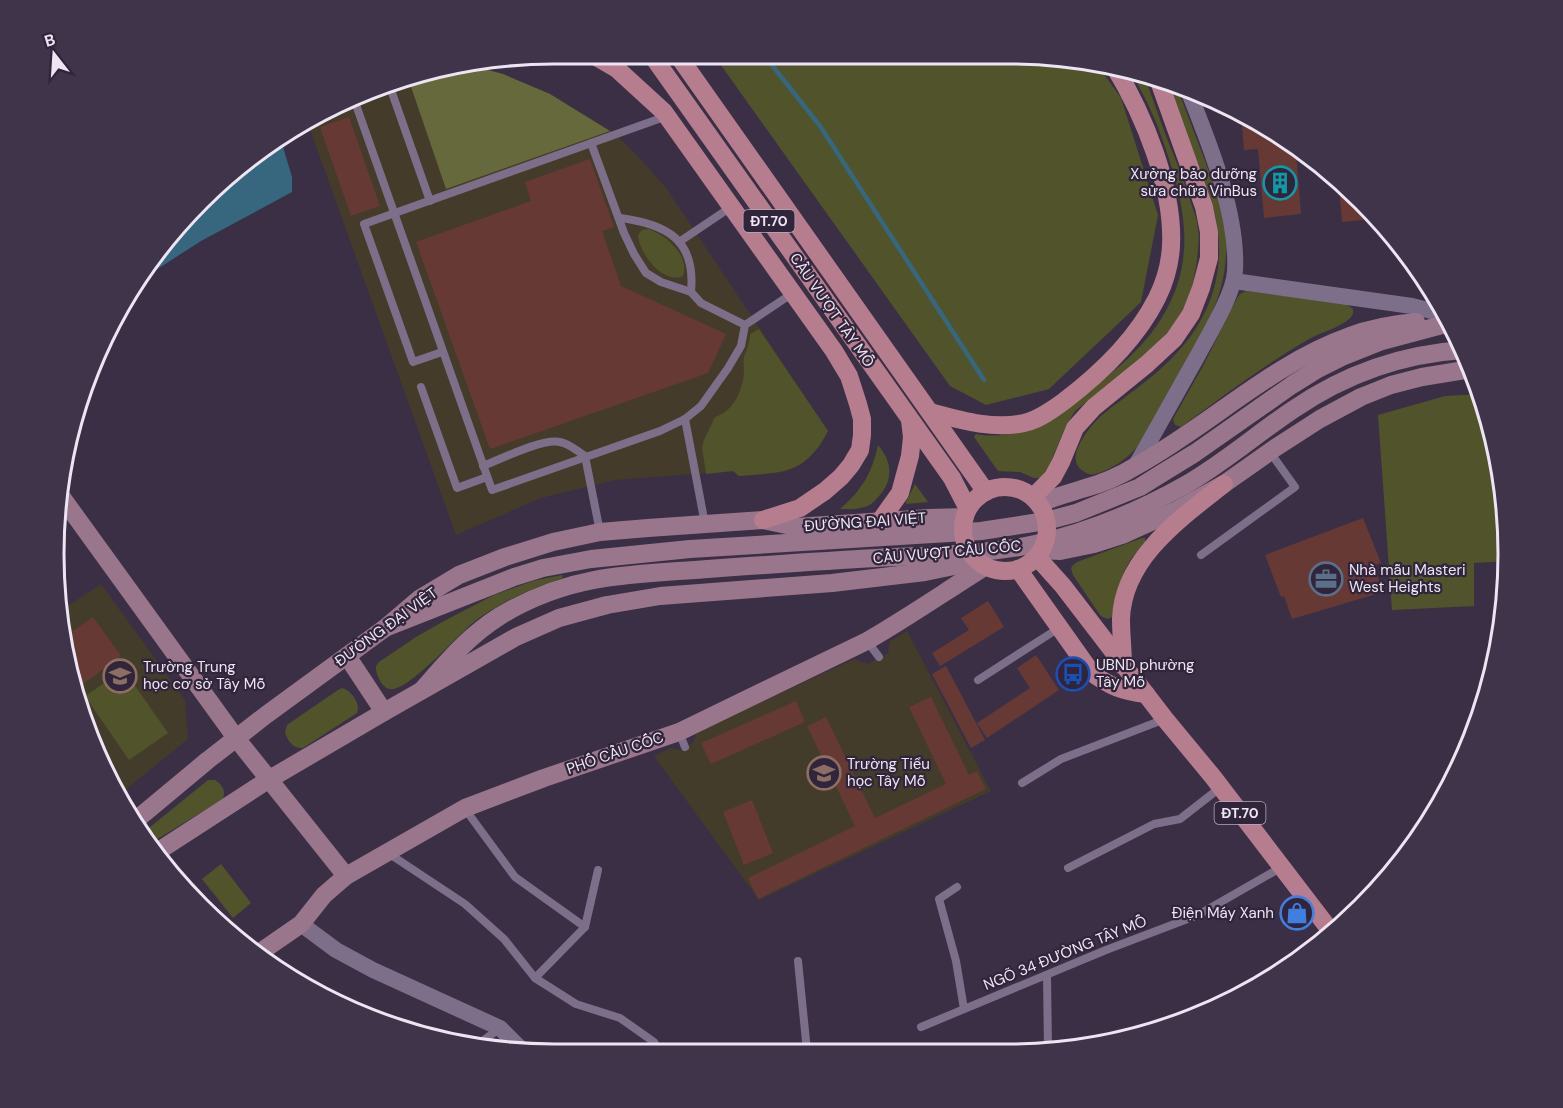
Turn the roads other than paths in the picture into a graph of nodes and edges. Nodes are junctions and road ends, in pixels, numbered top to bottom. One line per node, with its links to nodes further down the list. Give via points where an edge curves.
1 (608, 64): 9 (main road)
2 (658, 64): 29 (main road, CẦU VƯỢT TÂY MỖ / ĐT.70)
3 (684, 64): 27 (main road, CẦU VƯỢT TÂY MỖ / ĐT.70)
4 (1121, 78): 27 (main road, via 1143,124 1170,208 1167,273 1145,319 1107,365 1042,416 1004,425 965,422)
5 (1162, 89): 37 (main road, via 1204,207 1209,232 1209,258 1201,288 1191,314 1174,339 1075,428 1053,477)
6 (392, 92): 11 (lane)
7 (1192, 100): 16 (street, via 1227,203 1234,234)
8 (357, 107): 13 (lane)
9 (667, 116): 10 (lane); 12 (main road)
10 (591, 143): 11 (lane); 14 (lane)
11 (430, 201): 13 (lane)
12 (731, 207): 15 (lane); 18 (main road)
13 (394, 213): 24 (lane); 24 (lane, via 364,224 412,362)
14 (620, 218): 15 (lane, via 656,225); 17 (lane, via 646,273)
15 (679, 242): 17 (lane, via 690,262)
16 (1234, 281): 19 (street, via 1412,306); 33 (street)
17 (691, 292): 22 (lane, via 701,303)
18 (793, 293): 22 (lane); 40 (main road, via 849,376 862,419 862,435 860,450 851,465 825,491 800,508)
19 (1437, 317)
20 (1440, 321): 33 (street, via 1393,325 1324,347)
21 (1441, 323): 48 (street, CẦU VƯỢT CẦU CỐC, via 1352,353 1317,370 1140,486 1076,513 981,531 609,556 543,568)
22 (745, 325): 28 (lane, via 741,346 728,368 701,406)
23 (1454, 351): 55 (street, CẦU VƯỢT CẦU CỐC, via 1389,362 1321,391 1189,483 1131,513 1077,533 993,550 594,580 533,599 501,616 463,644)
24 (442, 352): 32 (lane)
25 (1462, 370): 30 (street, via 1391,385 1361,397)
26 (421, 387): 34 (lane, via 457,488)
27 (930, 412): 36 (main road, CẦU VƯỢT TÂY MỖ / ĐT.70)
28 (685, 419): 31 (lane); 42 (lane)
29 (909, 419): 39 (main road, CẦU VƯỢT TÂY MỖ / ĐT.70, via 952,478); 41 (main road, via 910,456 900,492)
30 (1270, 452): 35 (street); 45 (lane, via 1295,487)
31 (585, 456): 32 (lane, via 559,442 544,442); 34 (lane, via 492,490); 43 (lane)
32 (483, 466): 34 (lane)
33 (1135, 467): 37 (street, via 1101,483)
34 (487, 477)
35 (1224, 484): 44 (street, via 1122,535); 53 (main road, via 1183,517 1134,571 1121,618)
36 (986, 492): 37 (main road, via 1010,487 1022,490); 39 (main road, via 975,499)
37 (1036, 501): 44 (main road, via 1047,522)
38 (68, 505): 59 (street)
39 (967, 513): 41 (street, ĐƯỜNG ĐẠI VIỆT); 46 (main road, via 965,541)
40 (763, 520): 41 (street, ĐƯỜNG ĐẠI VIỆT, via 796,527); 42 (street, ĐƯỜNG ĐẠI VIỆT)
41 (880, 521)
42 (705, 524): 43 (street, ĐƯỜNG ĐẠI VIỆT)
43 (600, 532): 48 (street, ĐƯỜNG ĐẠI VIỆT, via 505,557 459,575 419,599)
44 (1039, 553): 47 (main road); 53 (main road, ĐT.70)
45 (1201, 555)
46 (982, 564): 47 (main road, via 997,570); 50 (street, PHỐ CẦU CỐC); 55 (street, via 853,581 660,596 608,605 559,618 516,637)
47 (1018, 569): 49 (main road)
48 (386, 628): 51 (street, ĐƯỜNG ĐẠI VIỆT)
49 (1059, 628): 54 (lane); 56 (main road, via 1091,672 1124,691)
50 (867, 641): 52 (lane); 63 (street, PHỐ CẦU CỐC, via 682,740 544,778)
51 (347, 656): 57 (street); 59 (street, ĐƯỜNG ĐẠI VIỆT)
52 (879, 657)
53 (1124, 666): 56 (main road, ĐT.70)
54 (978, 680)
55 (422, 690): 57 (street)
56 (1146, 694): 58 (main road, ĐT.70)
57 (384, 712): 60 (street)
58 (1165, 719): 61 (lane, via 1060,759); 62 (main road, ĐT.70)
59 (236, 738): 60 (street); 64 (street, ĐƯỜNG ĐẠI VIỆT)
60 (268, 780): 65 (street); 70 (street)
61 (1022, 783)
62 (1221, 787): 67 (main road, ĐT.70); 68 (lane, via 1180,819 1154,824)
63 (465, 808): 66 (street, PHỐ CẦU CỐC); 74 (lane, via 515,878)
64 (141, 816)
65 (163, 848)
66 (388, 853): 70 (street, PHỐ CẦU CỐC); 78 (lane, via 465,904 504,939)
67 (1282, 867): 73 (main road, ĐT.70); 77 (lane, NGÕ 34 ĐƯỜNG TÂY MỖ, via 1198,915)
68 (1068, 868)
69 (598, 870): 74 (lane)
70 (346, 876): 72 (street, PHỐ CẦU CỐC, via 324,895)
71 (957, 887): 79 (lane, via 939,900)
72 (301, 924): 75 (street, PHỐ CẦU CỐC); 81 (street, via 336,950 373,970)
73 (1327, 926)
74 (585, 927): 78 (lane)
75 (265, 949)
76 (798, 961): 86 (lane)
77 (1047, 975): 79 (lane, NGÕ 34 ĐƯỜNG TÂY MỖ); 84 (lane)
78 (535, 978): 85 (lane, via 576,1004 620,1018)
79 (964, 1009): 80 (lane, NGÕ 34 ĐƯỜNG TÂY MỖ)
80 (921, 1027)
81 (500, 1028): 82 (lane); 83 (street)
82 (487, 1038)
83 (513, 1041)
84 (1048, 1041)
85 (655, 1044)
86 (806, 1044)

